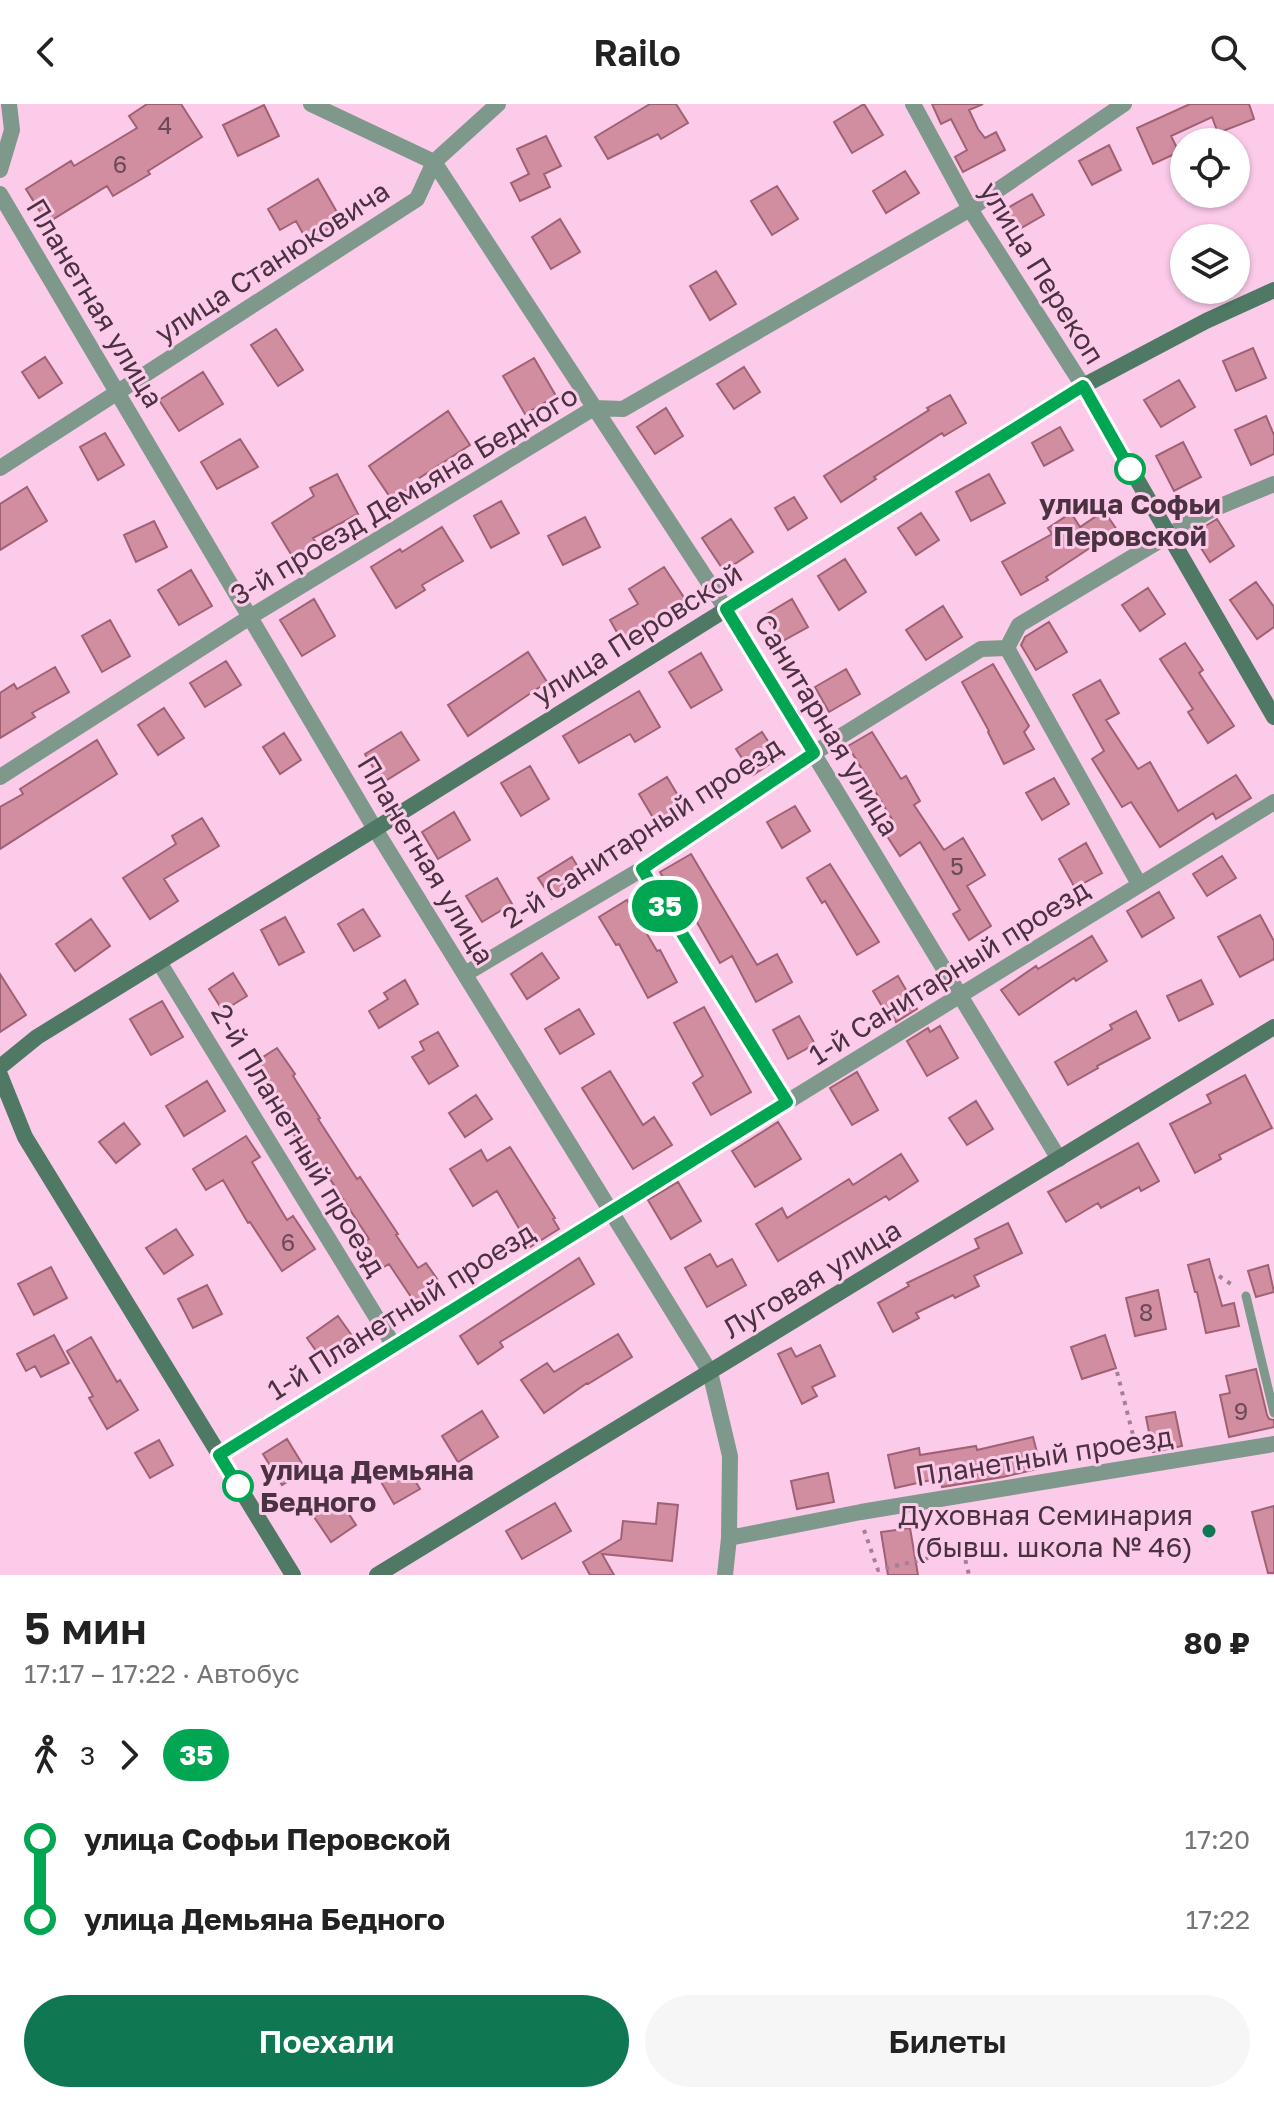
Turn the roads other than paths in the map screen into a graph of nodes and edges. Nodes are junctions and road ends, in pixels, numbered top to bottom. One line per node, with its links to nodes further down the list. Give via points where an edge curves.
1 (9, 104): 7 (street, via 12,130)
2 (311, 104): 6 (street)
3 (498, 104): 6 (street)
4 (913, 104): 9 (street, улица Перекоп)
5 (1124, 104): 9 (street, 3-й проезд Демьяна Бедного)
6 (434, 162): 12 (street, улица Станюковича, via 417,199); 13 (street, Санитарная улица)
7 (0, 170)
8 (0, 194): 12 (street, Планетная улица)
9 (970, 209): 11 (street, улица Перекоп); 13 (street, 3-й проезд Демьяна Бедного, via 623,409)
10 (1274, 290): 11 (main road, улица Перовской)
11 (1083, 386): 16 (main road, улица Перекоп); 17 (main road, улица Перовской)
12 (117, 393): 14 (street, улица Станюковича); 18 (street, Планетная улица)
13 (594, 408): 17 (street, Санитарная улица); 18 (street, 3-й проезд Демьяна Бедного)
14 (0, 468)
15 (1274, 484): 16 (street)
16 (1168, 534): 19 (street, via 1019,625); 20 (main road, улица Перекоп)
17 (726, 609): 21 (street, Санитарная улица); 24 (main road, улица Перовской)
18 (250, 617): 22 (street, 3-й проезд Демьяна Бедного); 24 (street, Планетная улица)
19 (1007, 648): 21 (street, 2-й Санитарный проезд, via 981,649); 26 (street)
20 (1274, 717)
21 (814, 753): 25 (street, 2-й Санитарный проезд); 29 (street, Санитарная улица)
22 (0, 777)
23 (1274, 802): 26 (street, 1-й Санитарный проезд)
24 (375, 829): 27 (main road, улица Перовской); 28 (street, Планетная улица)
25 (642, 869): 28 (street, 2-й Санитарный проезд); 33 (street)
26 (1139, 884): 29 (street, 1-й Санитарный проезд)
27 (159, 962): 31 (main road, улица Перовской, via 37,1037); 37 (street, 2-й Планетный проезд)
28 (465, 974): 35 (street, Планетная улица)
29 (960, 996): 33 (street, 1-й Санитарный проезд); 34 (street, Санитарная улица)
30 (1274, 1027): 34 (main road, Луговая улица)
31 (0, 1067)
32 (0, 1075): 41 (main road, via 25,1137)
33 (787, 1102): 35 (street, 1-й Санитарный проезд)
34 (1059, 1159): 38 (main road, Луговая улица)
35 (610, 1211): 37 (street, 1-й Планетный проезд); 38 (street, Планетная улица)
36 (1246, 1296): 39 (lane)
37 (394, 1346): 41 (street, 1-й Планетный проезд)
38 (710, 1372): 42 (street, Планетная улица, via 730,1456); 44 (main road, Луговая улица)
39 (1274, 1413)
40 (1274, 1444): 42 (street, Планетный проезд)
41 (219, 1455): 43 (main road)
42 (729, 1538): 45 (street, Планетная улица)
43 (293, 1575)
44 (377, 1575)
45 (725, 1575)

